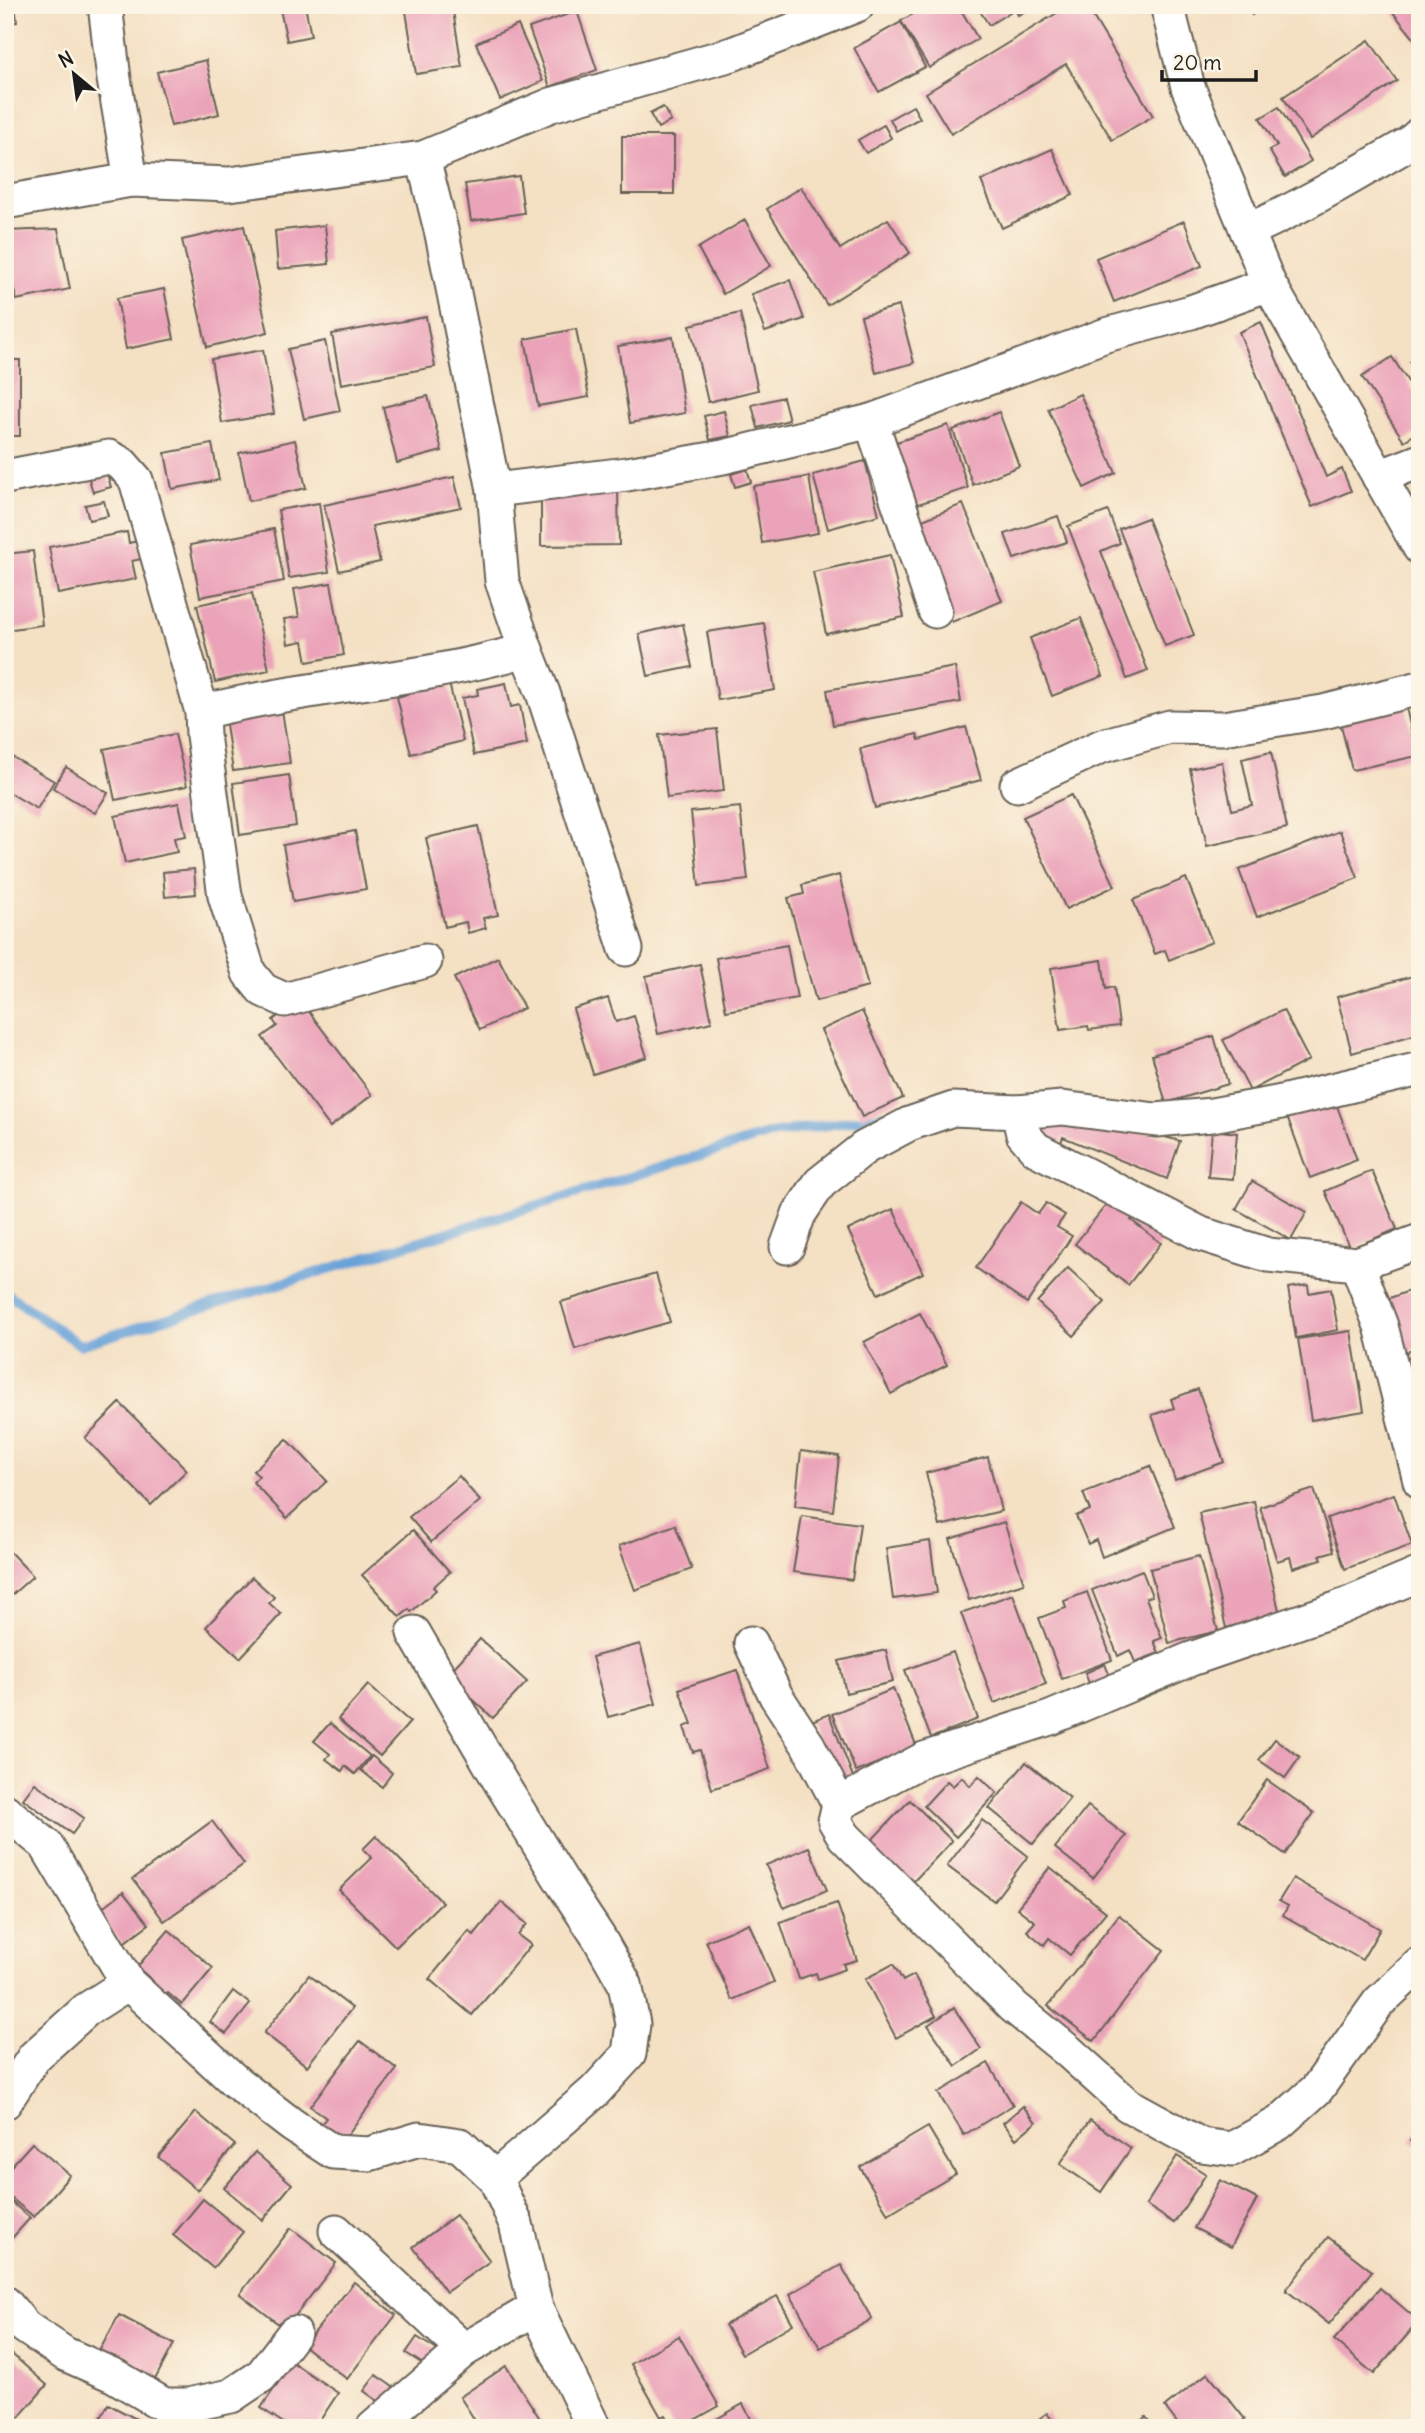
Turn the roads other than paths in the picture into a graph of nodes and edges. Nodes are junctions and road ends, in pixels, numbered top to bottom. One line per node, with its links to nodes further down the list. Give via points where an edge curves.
1 (105, 5): 6 (street)
2 (857, 5): 5 (street, via 732,54 551,105)
3 (1167, 5): 8 (street, via 1188,87)
4 (1420, 134): 8 (street, via 1325,192)
5 (423, 158): 6 (street, via 229,184); 14 (street)
6 (131, 180): 7 (street)
7 (5, 202)
8 (1247, 231): 9 (street)
9 (1269, 284): 10 (street, via 1106,335); 13 (street)
10 (871, 421): 14 (street, via 723,457 627,474); 16 (street)
11 (1420, 461): 13 (street)
12 (5, 477): 19 (street, via 109,457 122,464 135,480)
13 (1379, 477): 15 (street)
14 (494, 489): 17 (street, via 502,581)
15 (1420, 548)
16 (935, 611)
17 (526, 650): 19 (street, via 490,661); 21 (street)
18 (1420, 688): 20 (street, via 1323,712 1223,728 1170,727 1102,746)
19 (202, 712): 22 (street, via 225,896 249,973 263,990 285,1000)
20 (1017, 785)
21 (626, 949)
22 (425, 961)
23 (1420, 1069): 24 (street, via 1212,1115 1156,1120 1062,1108)
24 (1018, 1112): 26 (street, via 953,1109 864,1148 820,1184 799,1214); 27 (street, via 1023,1134 1036,1149 1200,1234 1268,1255)
25 (1420, 1241): 27 (street)
26 (787, 1247)
27 (1357, 1264): 28 (street, via 1381,1326)
28 (1420, 1481)
29 (1420, 1573): 32 (street, via 1050,1718 924,1759)
30 (414, 1633): 37 (street, via 625,1984 633,2024 629,2054 595,2091)
31 (751, 1643): 32 (street)
32 (839, 1804): 34 (street, via 835,1821 844,1836 1014,2007 1128,2105 1201,2145 1231,2149 1279,2123 1317,2089 1379,2002)
33 (5, 1811): 35 (street, via 46,1845)
34 (1420, 1964)
35 (128, 1983): 36 (street, via 86,2010 34,2057); 37 (street, via 236,2082 334,2152 369,2154 419,2139 460,2145)
36 (5, 2102)
37 (495, 2178): 40 (street, via 516,2224)
38 (336, 2231): 42 (street)
39 (5, 2303): 41 (street, via 24,2328 164,2405 231,2396 261,2376)
40 (536, 2308): 42 (street); 44 (street)
41 (294, 2333)
42 (464, 2350): 43 (street)
43 (373, 2428)
44 (594, 2428)

